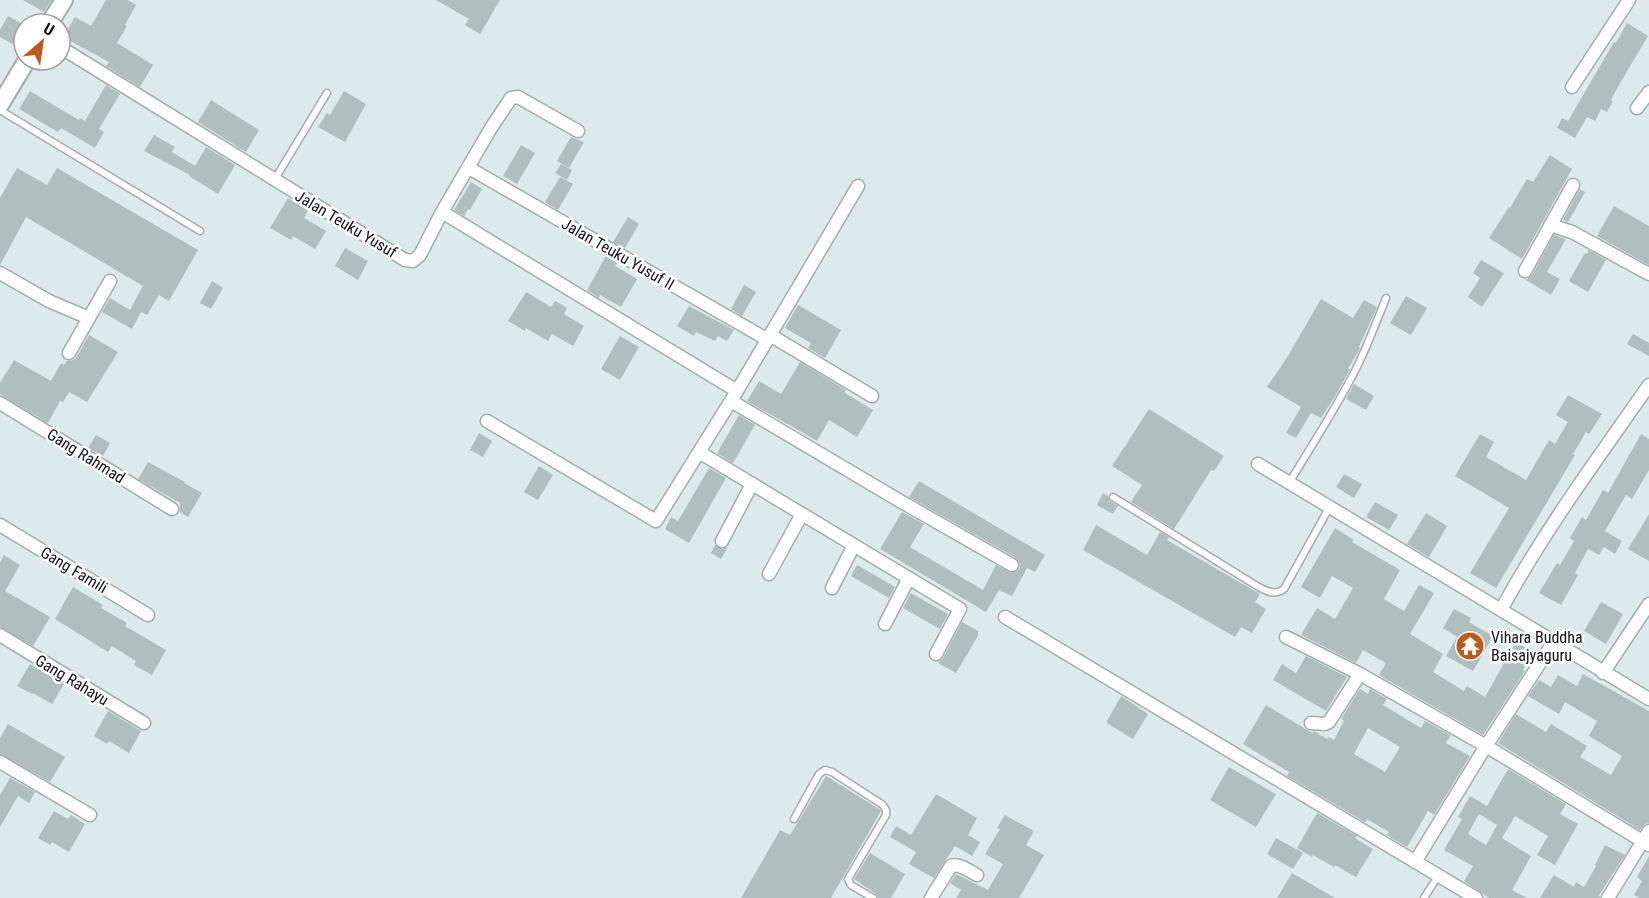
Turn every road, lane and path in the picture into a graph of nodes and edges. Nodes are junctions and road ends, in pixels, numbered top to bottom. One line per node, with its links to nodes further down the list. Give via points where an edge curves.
1 (1629, 0): 4 (street)
2 (72, 54): 12 (street, Jalan Teuku Yusuf)
3 (20, 72): 7 (main road)
4 (1572, 87)
5 (1649, 92): 8 (street)
6 (327, 93): 12 (lane)
7 (0, 105)
8 (1637, 108)
9 (0, 110): 17 (lane)
10 (578, 131): 11 (street, via 512,97)
11 (468, 168): 15 (street); 24 (street, Jalan Teuku Yusuf II)
12 (274, 180): 15 (street, Jalan Teuku Yusuf, via 410,261 420,255)
13 (1574, 185): 16 (street)
14 (858, 186): 24 (street)
15 (442, 212): 27 (street)
16 (1550, 225): 18 (street); 20 (street, via 1572,232)
17 (200, 231)
18 (1525, 270)
19 (0, 273): 23 (street)
20 (1649, 274)
21 (110, 281): 23 (street)
22 (1386, 298): 33 (lane, via 1356,369)
23 (89, 318): 25 (street)
24 (769, 337): 27 (street); 28 (street, Jalan Teuku Yusuf II)
25 (69, 353)
26 (1649, 385): 47 (street, via 1555,520)
27 (734, 396): 31 (street); 42 (street, via 900,501)
28 (872, 396)
29 (0, 403): 37 (street, Gang Rahmad)
30 (487, 422): 31 (street, via 656,521)
31 (699, 452): 34 (street)
32 (1258, 464): 33 (street)
33 (1288, 483): 36 (street)
34 (752, 484): 38 (street); 40 (street)
35 (1113, 497): 36 (lane, via 1257,586 1274,592 1284,589)
36 (1329, 508): 47 (street)
37 (172, 509)
38 (802, 514): 41 (street); 43 (street)
39 (0, 525): 48 (street, Gang Famili)
40 (722, 541)
41 (854, 545): 44 (street); 45 (street)
42 (1012, 565)
43 (769, 574)
44 (909, 578): 50 (street); 54 (street, via 960,609)
45 (832, 588)
46 (1649, 604): 55 (street)
47 (1501, 610): 53 (street)
48 (148, 615)
49 (1005, 616): 65 (street)
50 (885, 624)
51 (0, 635): 58 (street, Gang Rahayu)
52 (1286, 636): 56 (street)
53 (1553, 643): 55 (street); 60 (street)
54 (936, 654)
55 (1603, 673): 57 (street)
56 (1360, 674): 59 (street, via 1329,722); 60 (street)
57 (1649, 699)
58 (144, 723)
59 (1311, 723)
60 (1486, 746): 64 (street); 65 (street)
61 (0, 762): 62 (street)
62 (90, 815)
63 (794, 819): 68 (lane, via 825,770 885,808 886,815 848,879)
64 (1647, 839): 72 (street)
65 (1415, 862): 67 (street)
66 (977, 875): 69 (street, via 951,866)
67 (1438, 876): 70 (lane); 71 (street)
68 (873, 898)
69 (931, 898)
70 (1424, 898)
71 (1476, 898)
72 (1608, 898)

